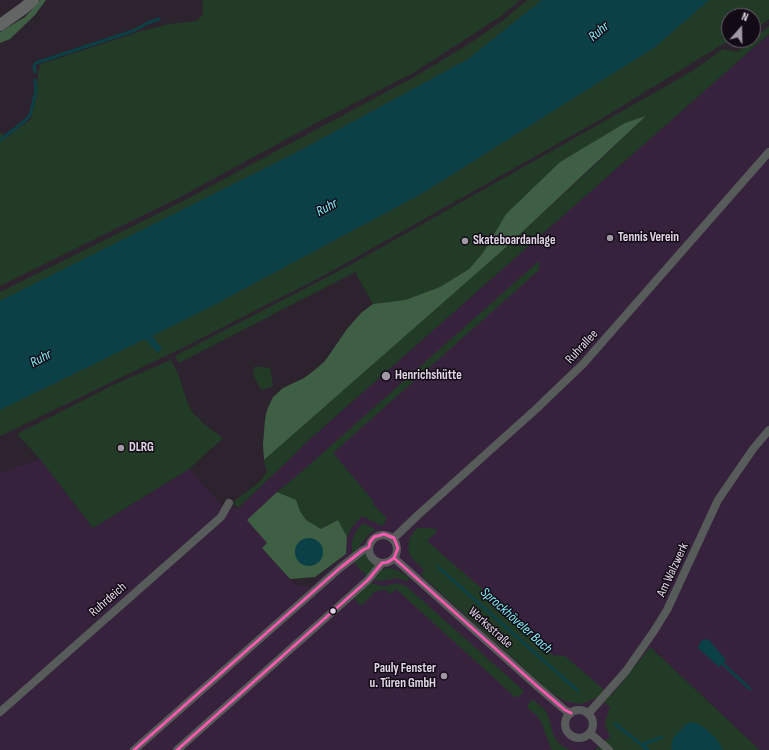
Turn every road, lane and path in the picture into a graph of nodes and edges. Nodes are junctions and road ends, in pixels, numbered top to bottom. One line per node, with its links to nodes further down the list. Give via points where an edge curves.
1 (33, 0): 2 (main road)
2 (0, 26)
3 (769, 152): 6 (street, Ruhrallee, via 584,364)
4 (769, 430): 12 (street, Am Walzwerk, via 718,500 667,610 654,631 626,671)
5 (229, 503): 10 (street, Ruhrdeich, via 221,517)
6 (394, 538): 7 (street, via 379,534 370,542); 8 (street, via 398,548)
7 (369, 548): 9 (street, via 372,557); 14 (street, via 340,568)
8 (394, 558): 9 (street); 11 (street, Werksstraße, via 564,710)
9 (382, 563): 15 (street, via 368,580)
10 (0, 712)
11 (571, 713): 12 (street, via 580,710); 13 (street, via 566,721 566,730 569,734 582,738)
12 (588, 714): 13 (street, via 593,723)
13 (590, 733): 16 (street)
14 (134, 750)
15 (177, 750)
16 (609, 750)

